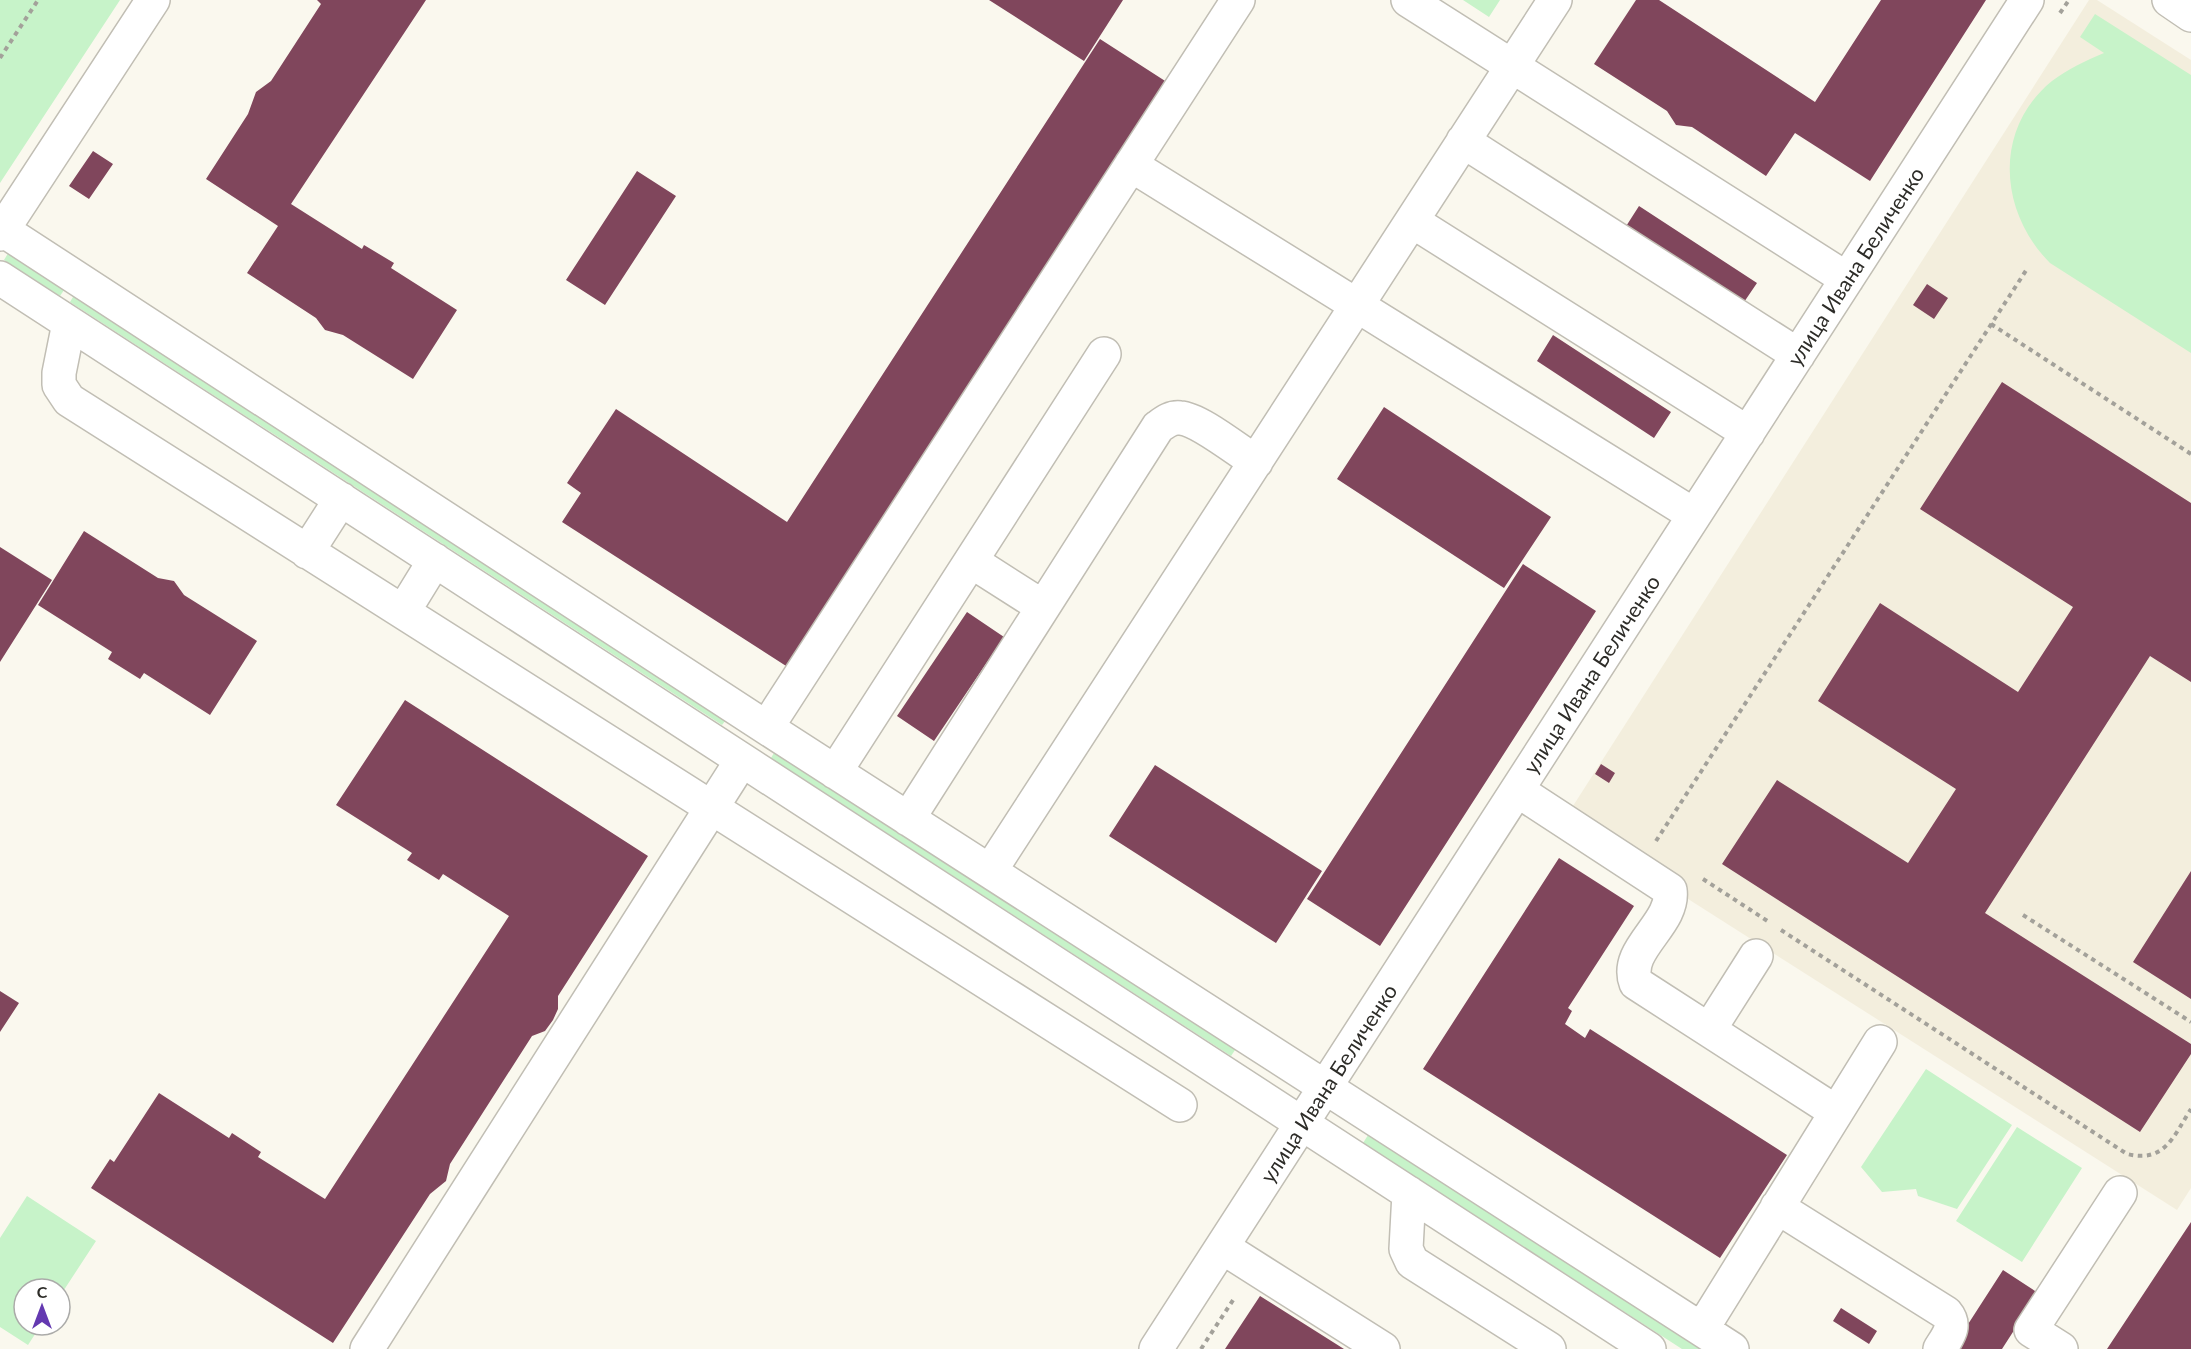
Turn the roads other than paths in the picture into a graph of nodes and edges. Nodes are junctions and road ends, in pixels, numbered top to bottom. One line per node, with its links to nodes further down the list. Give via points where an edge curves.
1 (153, 0): 12 (street)
2 (1238, 0): 10 (street)
3 (1408, 0): 8 (street)
4 (1555, 0): 8 (street)
5 (2027, 0): 14 (street, улица Ивана Беличенко)
6 (2169, 0): 7 (street)
7 (2191, 15)
8 (1512, 67): 9 (street); 14 (street)
9 (1463, 141): 11 (street); 18 (street)
10 (1131, 165): 15 (street); 28 (street)
11 (1412, 221): 15 (street); 19 (street)
12 (1, 232): 28 (street)
13 (0, 278): 16 (street)
14 (1847, 279): 18 (street, улица Ивана Беличенко)
15 (1357, 305): 20 (street); 22 (street)
16 (69, 323): 21 (street); 23 (street, via 59,385 69,400)
17 (1104, 354): 25 (street)
18 (1798, 355): 19 (street, улица Ивана Беличенко)
19 (1748, 433): 22 (street, улица Ивана Беличенко)
20 (1256, 462): 26 (street, via 1193,422 1181,418 1168,420 1158,427); 34 (street)
21 (341, 499): 23 (street); 24 (street)
22 (1694, 515): 31 (street, улица Ивана Беличенко)
23 (307, 552): 27 (street)
24 (435, 560): 27 (street); 29 (street)
25 (971, 561): 26 (street); 30 (street)
26 (1043, 607): 33 (street)
27 (403, 612): 32 (street)
28 (767, 727): 30 (street)
29 (742, 760): 32 (street); 41 (street)
30 (835, 772): 33 (street)
31 (1517, 790): 36 (street, via 1670,890 1669,906 1634,965 1633,975 1636,983); 38 (street, улица Ивана Беличенко)
32 (712, 808): 39 (street); 47 (street)
33 (908, 819): 34 (street)
34 (990, 871): 38 (street)
35 (1756, 956): 36 (street)
36 (1709, 1030): 40 (street)
37 (1880, 1042): 40 (street)
38 (1325, 1087): 41 (street, улица Ивана Беличенко); 46 (street)
39 (1180, 1105)
40 (1836, 1112): 44 (street)
41 (1302, 1124): 42 (street); 45 (street, улица Ивана Беличенко)
42 (1409, 1193): 50 (street, via 1406,1250 1412,1262); 51 (street)
43 (2120, 1193): 54 (street, via 2031,1330)
44 (1777, 1207): 46 (street); 53 (street, via 1946,1312 1952,1328)
45 (1222, 1247): 48 (street, улица Ивана Беличенко); 49 (street)
46 (1702, 1329): 52 (street)
47 (367, 1349)
48 (1156, 1349)
49 (1383, 1349)
50 (1549, 1349)
51 (1649, 1349)
52 (1732, 1349)
53 (1940, 1349)
54 (2061, 1349)

